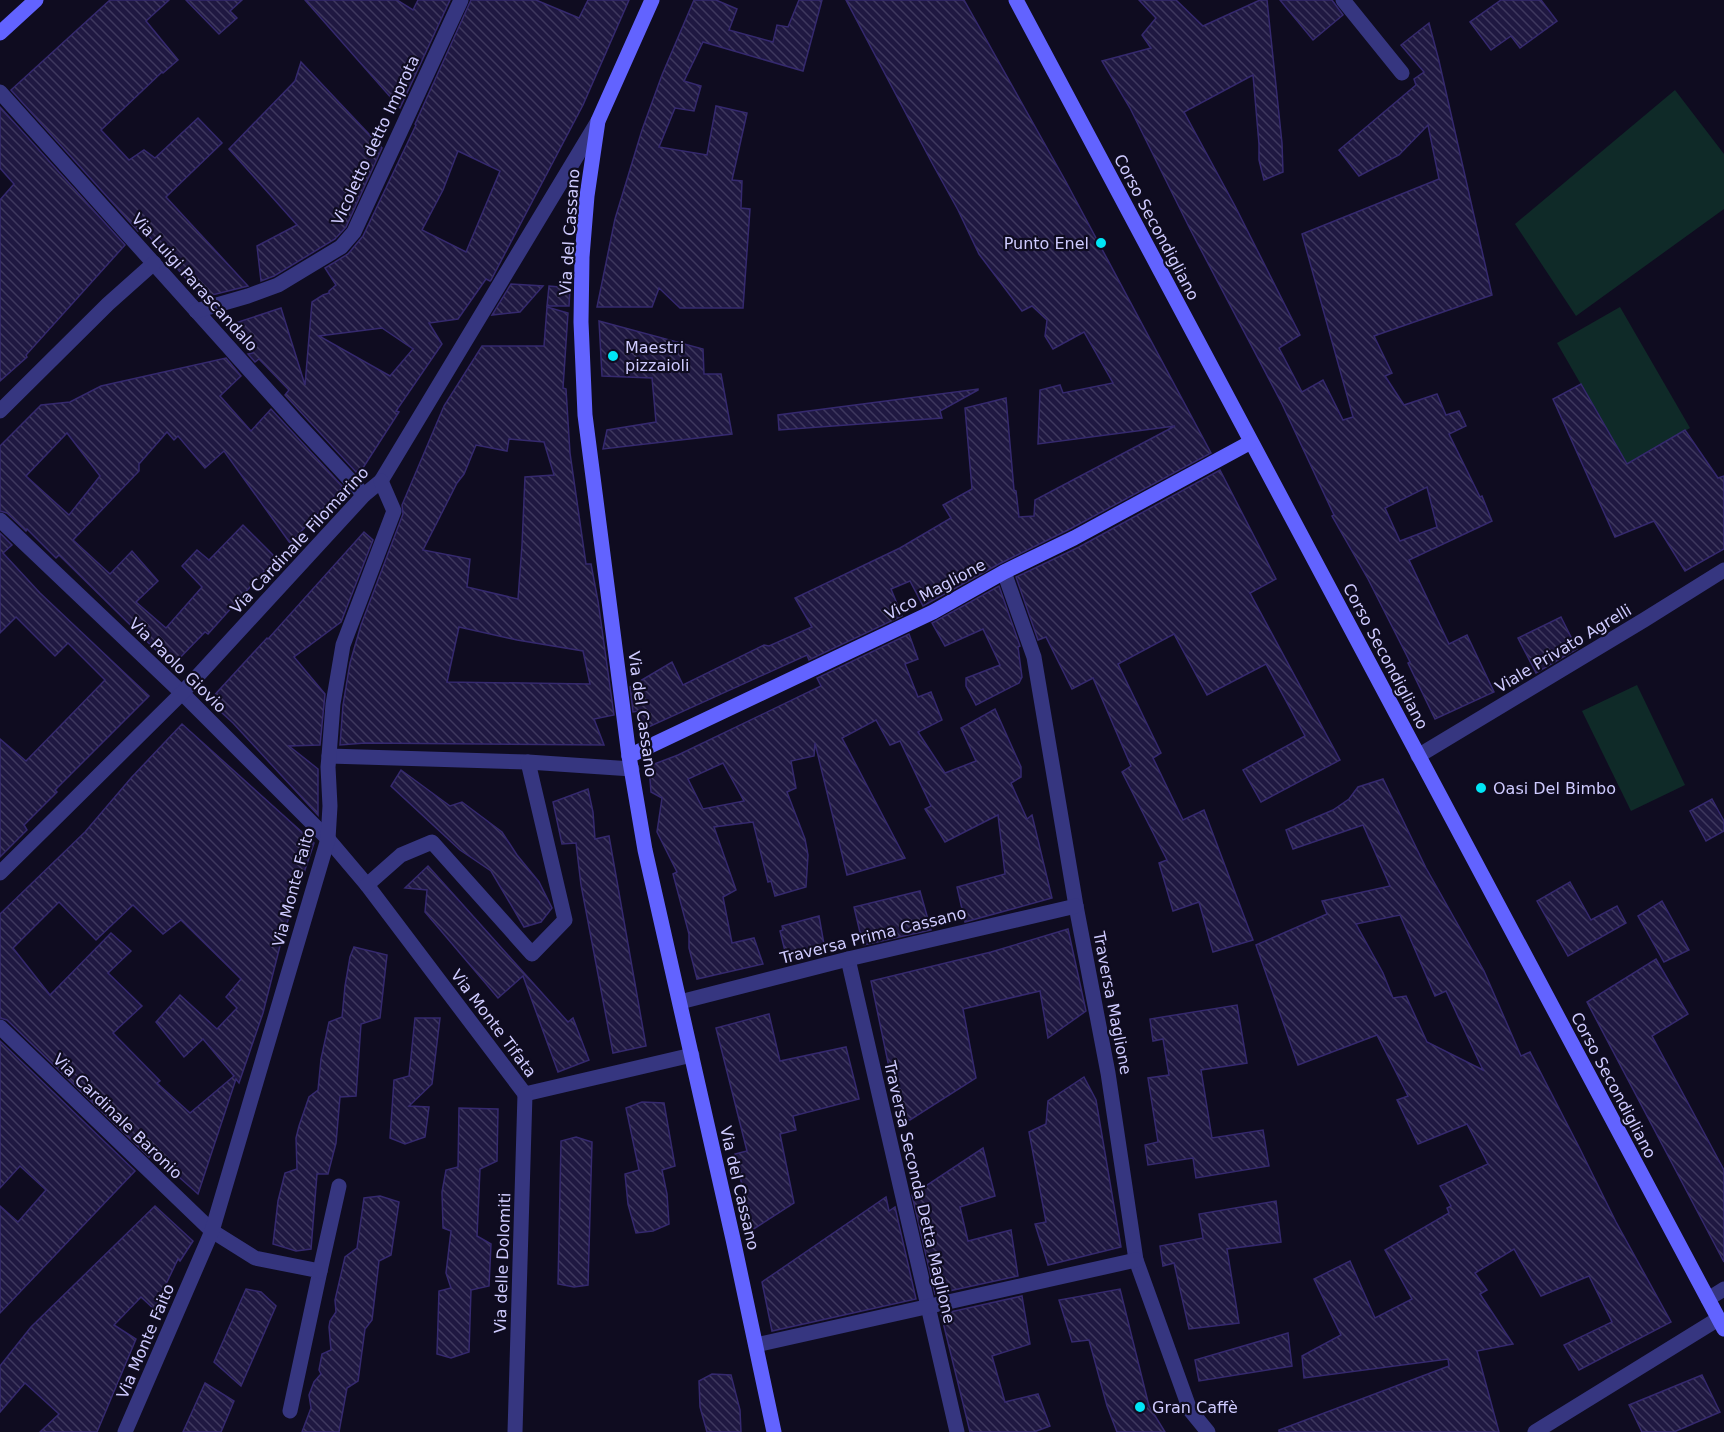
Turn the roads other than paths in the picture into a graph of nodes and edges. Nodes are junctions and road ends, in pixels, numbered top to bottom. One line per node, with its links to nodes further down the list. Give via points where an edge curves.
1 (36, 0): 6 (main road)
2 (461, 0): 11 (street, Vicoletto detto Improta, via 354,232 341,247 278,285)
3 (652, 0): 9 (main road, Via del Cassano)
4 (1016, 0): 13 (main road, Corso Secondigliano)
5 (1343, 0): 7 (street)
6 (0, 33)
7 (1402, 73)
8 (0, 92): 10 (street, Via Luigi Parascandalo)
9 (598, 121): 14 (street, Via Cardinale Filomarino); 23 (main road, Via del Cassano, via 582,257 585,415)
10 (154, 264): 11 (street, Via Luigi Parascandalo); 12 (street)
11 (196, 310): 15 (street, Via Luigi Parascandalo)
12 (0, 411)
13 (1251, 442): 18 (main road, Vico Maglione); 21 (main road, Corso Secondigliano)
14 (381, 481): 15 (street, Via Cardinale Filomarino); 20 (street, Via Monte Faito, via 394,511 343,645)
15 (364, 495): 19 (street, Via Cardinale Filomarino)
16 (0, 520): 19 (street, Via Paolo Giovio)
17 (1724, 570): 21 (street, Viale Privato Agrelli)
18 (1004, 572): 23 (main road, Vico Maglione, via 933,612); 27 (street, Traversa Maglione, via 1034,657)
19 (182, 693): 24 (street, Via Paolo Giovio); 25 (street, Via Cardinale Filomarino)
20 (329, 756): 22 (street); 24 (street, Via Monte Faito)
21 (1419, 756): 38 (main road, Corso Secondigliano)
22 (528, 762): 23 (street); 26 (street, via 565,920 532,954 432,842 400,855)
23 (631, 762): 29 (main road, Via del Cassano, via 645,850)
24 (328, 839): 26 (street, Via Monte Tifata); 34 (street, Via Monte Faito)
25 (0, 873)
26 (368, 885): 32 (street, Via Monte Tifata)
27 (1076, 906): 28 (street, Traversa Prima Cassano); 35 (street, Traversa Maglione, via 1108,1073)
28 (848, 959): 29 (street, Traversa Prima Cassano); 39 (street, Traversa Seconda Detta Maglione)
29 (680, 1002): 31 (main road, Via del Cassano)
30 (0, 1027): 34 (street, Via Cardinale Baronio)
31 (692, 1055): 32 (street, Via Monte Tifata); 41 (main road, Via del Cassano)
32 (525, 1094): 44 (street, Via delle Dolomiti)
33 (339, 1186): 36 (street)
34 (212, 1231): 36 (street, via 255,1258); 43 (street, Via Monte Faito)
35 (1136, 1260): 39 (street); 47 (street, Traversa Maglione, via 1190,1410)
36 (320, 1271): 42 (street)
37 (1724, 1289): 38 (street)
38 (1708, 1299): 40 (main road, Corso Secondigliano)
39 (927, 1305): 41 (street); 46 (street, Traversa Seconda Detta Maglione)
40 (1721, 1324): 48 (street)
41 (756, 1345): 45 (main road, Via del Cassano)
42 (290, 1411)
43 (125, 1432)
44 (516, 1432)
45 (774, 1432)
46 (957, 1432)
47 (1208, 1432)
48 (1535, 1432)

